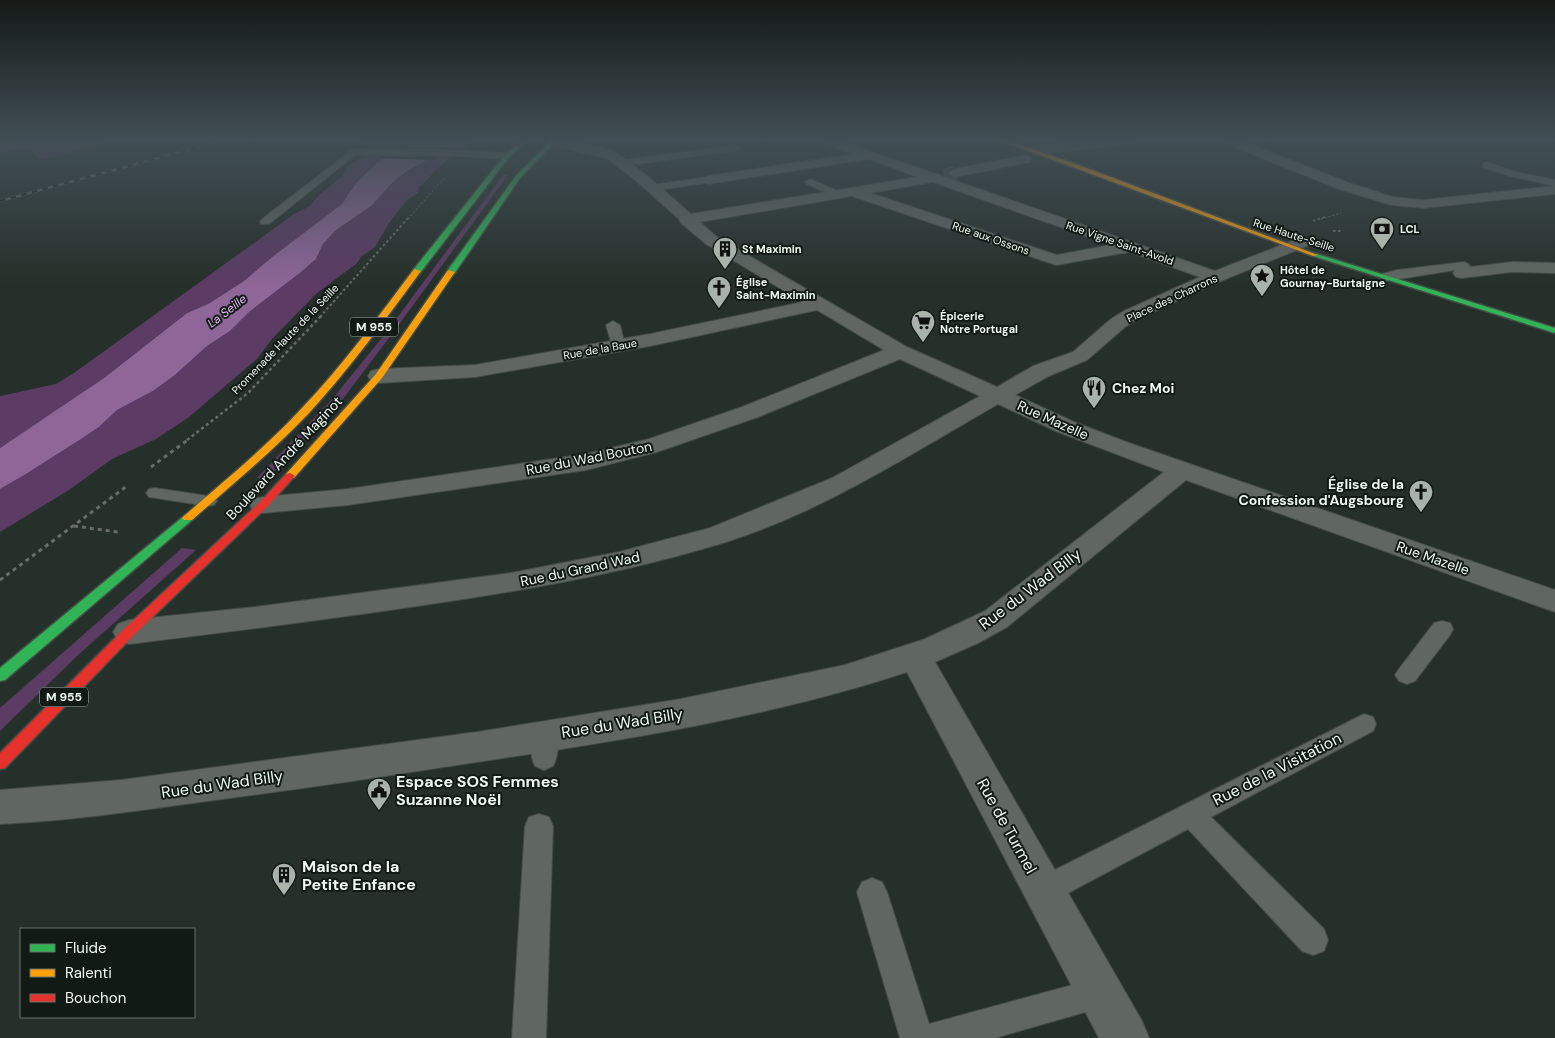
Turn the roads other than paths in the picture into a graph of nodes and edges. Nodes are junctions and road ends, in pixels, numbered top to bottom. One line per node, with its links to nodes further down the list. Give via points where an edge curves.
1 (307, 188): 14 (lane)
2 (482, 188): 31 (main road, Boulevard André Maginot / M 955, via 333,380 305,411)
3 (509, 188): 27 (main road, Boulevard André Maginot / M 955)
4 (652, 188): 13 (street, Rue Mazelle)
5 (829, 188): 12 (lane)
6 (875, 188): 12 (street)
7 (980, 188): 16 (street, Rue Vigne Saint-Avold)
8 (1136, 188): 15 (main road, Rue Haute-Seille, via 1230,226)
9 (1155, 188): 15 (main road, Rue Haute-Seille)
10 (1352, 188): 11 (street, via 1391,201 1423,204)
11 (1555, 190)
12 (846, 194): 13 (street); 16 (street, Rue aux Ossons, via 1056,260)
13 (686, 220): 21 (street, Rue Mazelle, via 712,241)
14 (265, 222)
15 (1296, 245): 19 (main road, Rue Haute-Seille); 20 (street, Place des Charrons)
16 (1131, 247): 20 (street, Rue Vigne Saint-Avold)
17 (1547, 268): 18 (street)
18 (1463, 269): 19 (lane)
19 (1391, 276): 22 (main road, Rue Haute-Seille); 24 (main road, Rue Haute-Seille)
20 (1213, 278): 28 (street, Place des Charrons, via 1131,315 1080,356 1041,370)
21 (819, 304): 25 (street, Rue de la Baue); 26 (street, Rue Mazelle)
22 (1555, 323)
23 (613, 325): 25 (lane)
24 (1555, 331)
25 (618, 346): 27 (street, Rue de la Baue, via 475,371)
26 (900, 352): 28 (street, Rue Mazelle); 33 (street, Rue du Wad Bouton, via 657,446 586,462 348,497)
27 (379, 376): 33 (main road, Boulevard André Maginot / M 955, via 340,421)
28 (998, 396): 29 (street, Rue Mazelle, via 1066,427); 36 (street, Rue du Grand Wad, via 841,484 760,519 673,548 511,583)
29 (1182, 470): 34 (street, Rue Mazelle, via 1477,581); 37 (street, Rue du Wad Billy, via 996,619)
30 (154, 492): 31 (lane)
31 (208, 501): 32 (main road); 39 (main road, Boulevard André Maginot / M 955)
32 (226, 502)
33 (254, 504): 36 (main road, Boulevard André Maginot / M 955)
34 (1555, 601)
35 (1442, 629): 38 (lane)
36 (129, 632): 41 (main road, Boulevard André Maginot / M 955)
37 (916, 658): 42 (street, Rue du Wad Billy, via 862,674 670,716 544,748 78,802); 45 (street, Rue de Turmel)
38 (1408, 675)
39 (0, 676)
40 (1364, 724): 43 (lane, Rue de la Visitation)
41 (0, 763)
42 (0, 807)
43 (1190, 814): 45 (lane, Rue de la Visitation); 47 (lane)
44 (539, 826): 49 (lane)
45 (1043, 891): 48 (street, Rue de Turmel)
46 (872, 892): 50 (lane)
47 (1313, 940)
48 (1102, 993): 51 (lane); 52 (street, Rue de Turmel)
49 (529, 1038)
50 (917, 1038)
51 (934, 1038)
52 (1125, 1038)

